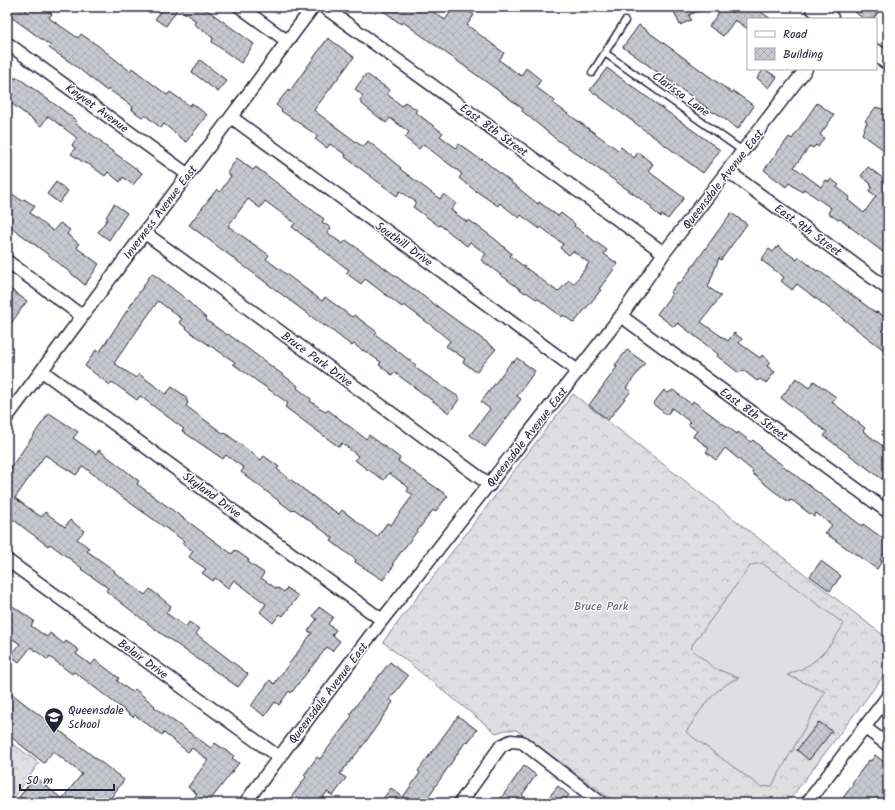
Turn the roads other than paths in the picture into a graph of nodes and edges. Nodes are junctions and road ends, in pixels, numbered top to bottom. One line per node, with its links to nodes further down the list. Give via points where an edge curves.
1 (240, 7): 7 (street)
2 (313, 7): 7 (street, Inverness Avenue East)
3 (324, 7): 19 (street, East 8th Street)
4 (817, 8): 5 (main road)
5 (829, 18)
6 (626, 22): 9 (lane)
7 (287, 42): 14 (street, Inverness Avenue East)
8 (7, 43): 17 (street, Knyvet Avenue)
9 (605, 53): 13 (lane); 15 (lane, Clarissa Lane)
10 (877, 54): 11 (main road)
11 (888, 62)
12 (805, 70): 15 (street, Queensdale Avenue East)
13 (592, 73)
14 (231, 116): 17 (street, Inverness Avenue East); 25 (street, Southill Drive)
15 (744, 152): 16 (street, Queensdale Avenue East)
16 (729, 172): 19 (street, Queensdale Avenue East); 21 (street, East 9th Street)
17 (187, 174): 18 (street, Inverness Avenue East)
18 (145, 233): 22 (street, Inverness Avenue East); 27 (street, Bruce Park Drive)
19 (664, 253): 23 (street, Queensdale Avenue East)
20 (7, 262): 22 (street)
21 (888, 289)
22 (82, 316): 24 (street, Inverness Avenue East)
23 (621, 316): 25 (street, Queensdale Avenue East); 28 (street, East 8th Street)
24 (42, 371): 26 (street, Inverness Avenue East); 30 (street, Skyland Drive)
25 (578, 371): 27 (street, Queensdale Avenue East)
26 (7, 417)
27 (490, 485): 30 (street, Queensdale Avenue East)
28 (888, 512)
29 (7, 560): 34 (street, Belair Drive)
30 (382, 620): 34 (street, Queensdale Avenue East)
31 (888, 696): 32 (street)
32 (864, 727): 33 (street); 38 (street)
33 (888, 744)
34 (280, 758): 35 (street, Queensdale Avenue East)
35 (245, 803)
36 (460, 803): 37 (street, via 501,746 511,741 522,742)
37 (601, 803)
38 (807, 803)

